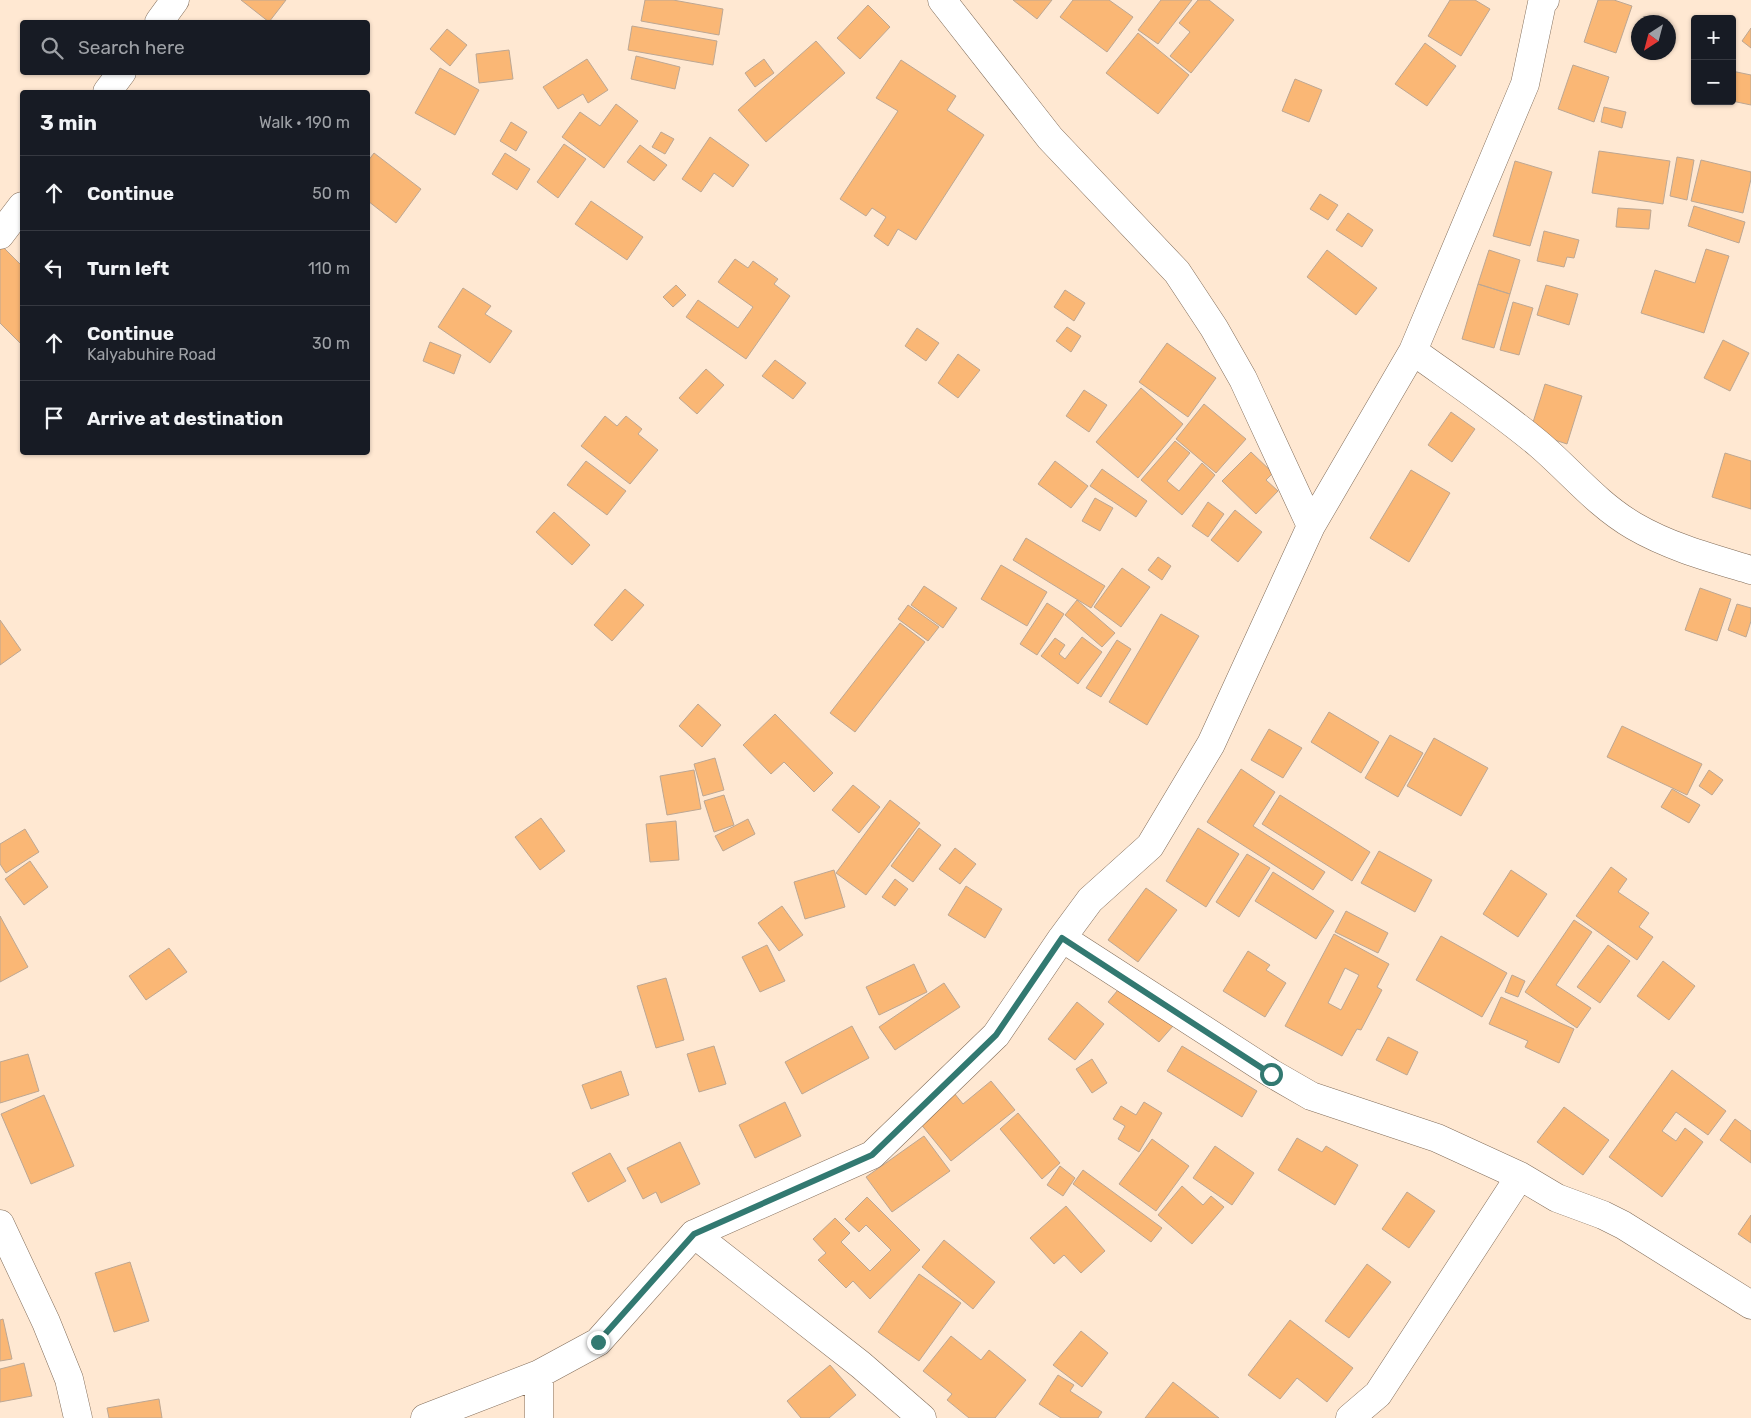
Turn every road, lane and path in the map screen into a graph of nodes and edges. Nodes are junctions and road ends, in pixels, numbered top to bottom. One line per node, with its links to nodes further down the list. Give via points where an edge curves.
1 (175, 0): 4 (street)
2 (942, 0): 10 (street, via 1050,138 1177,272 1243,379)
3 (1541, 1): 9 (street, via 1525,84)
4 (160, 20)
5 (120, 75): 6 (street)
6 (108, 90)
7 (20, 209): 8 (street)
8 (0, 236)
9 (1413, 351): 10 (street); 11 (street, via 1540,445 1604,505 1633,525 1678,547)
10 (1311, 526): 12 (street, via 1210,744 1150,846 1090,900)
11 (1751, 570)
12 (1062, 938): 13 (street, via 1271,1074 1312,1096 1437,1138); 15 (street, via 996,1035 872,1155)
13 (1520, 1176): 16 (street, via 1557,1198 1623,1225); 22 (street, via 1378,1394)
14 (0, 1224): 18 (street, via 69,1378)
15 (694, 1234): 17 (street, via 598,1342); 21 (street)
16 (1751, 1305)
17 (540, 1374): 19 (street); 20 (street)
18 (78, 1418)
19 (426, 1418)
20 (539, 1418)
21 (922, 1418)
22 (1350, 1418)

